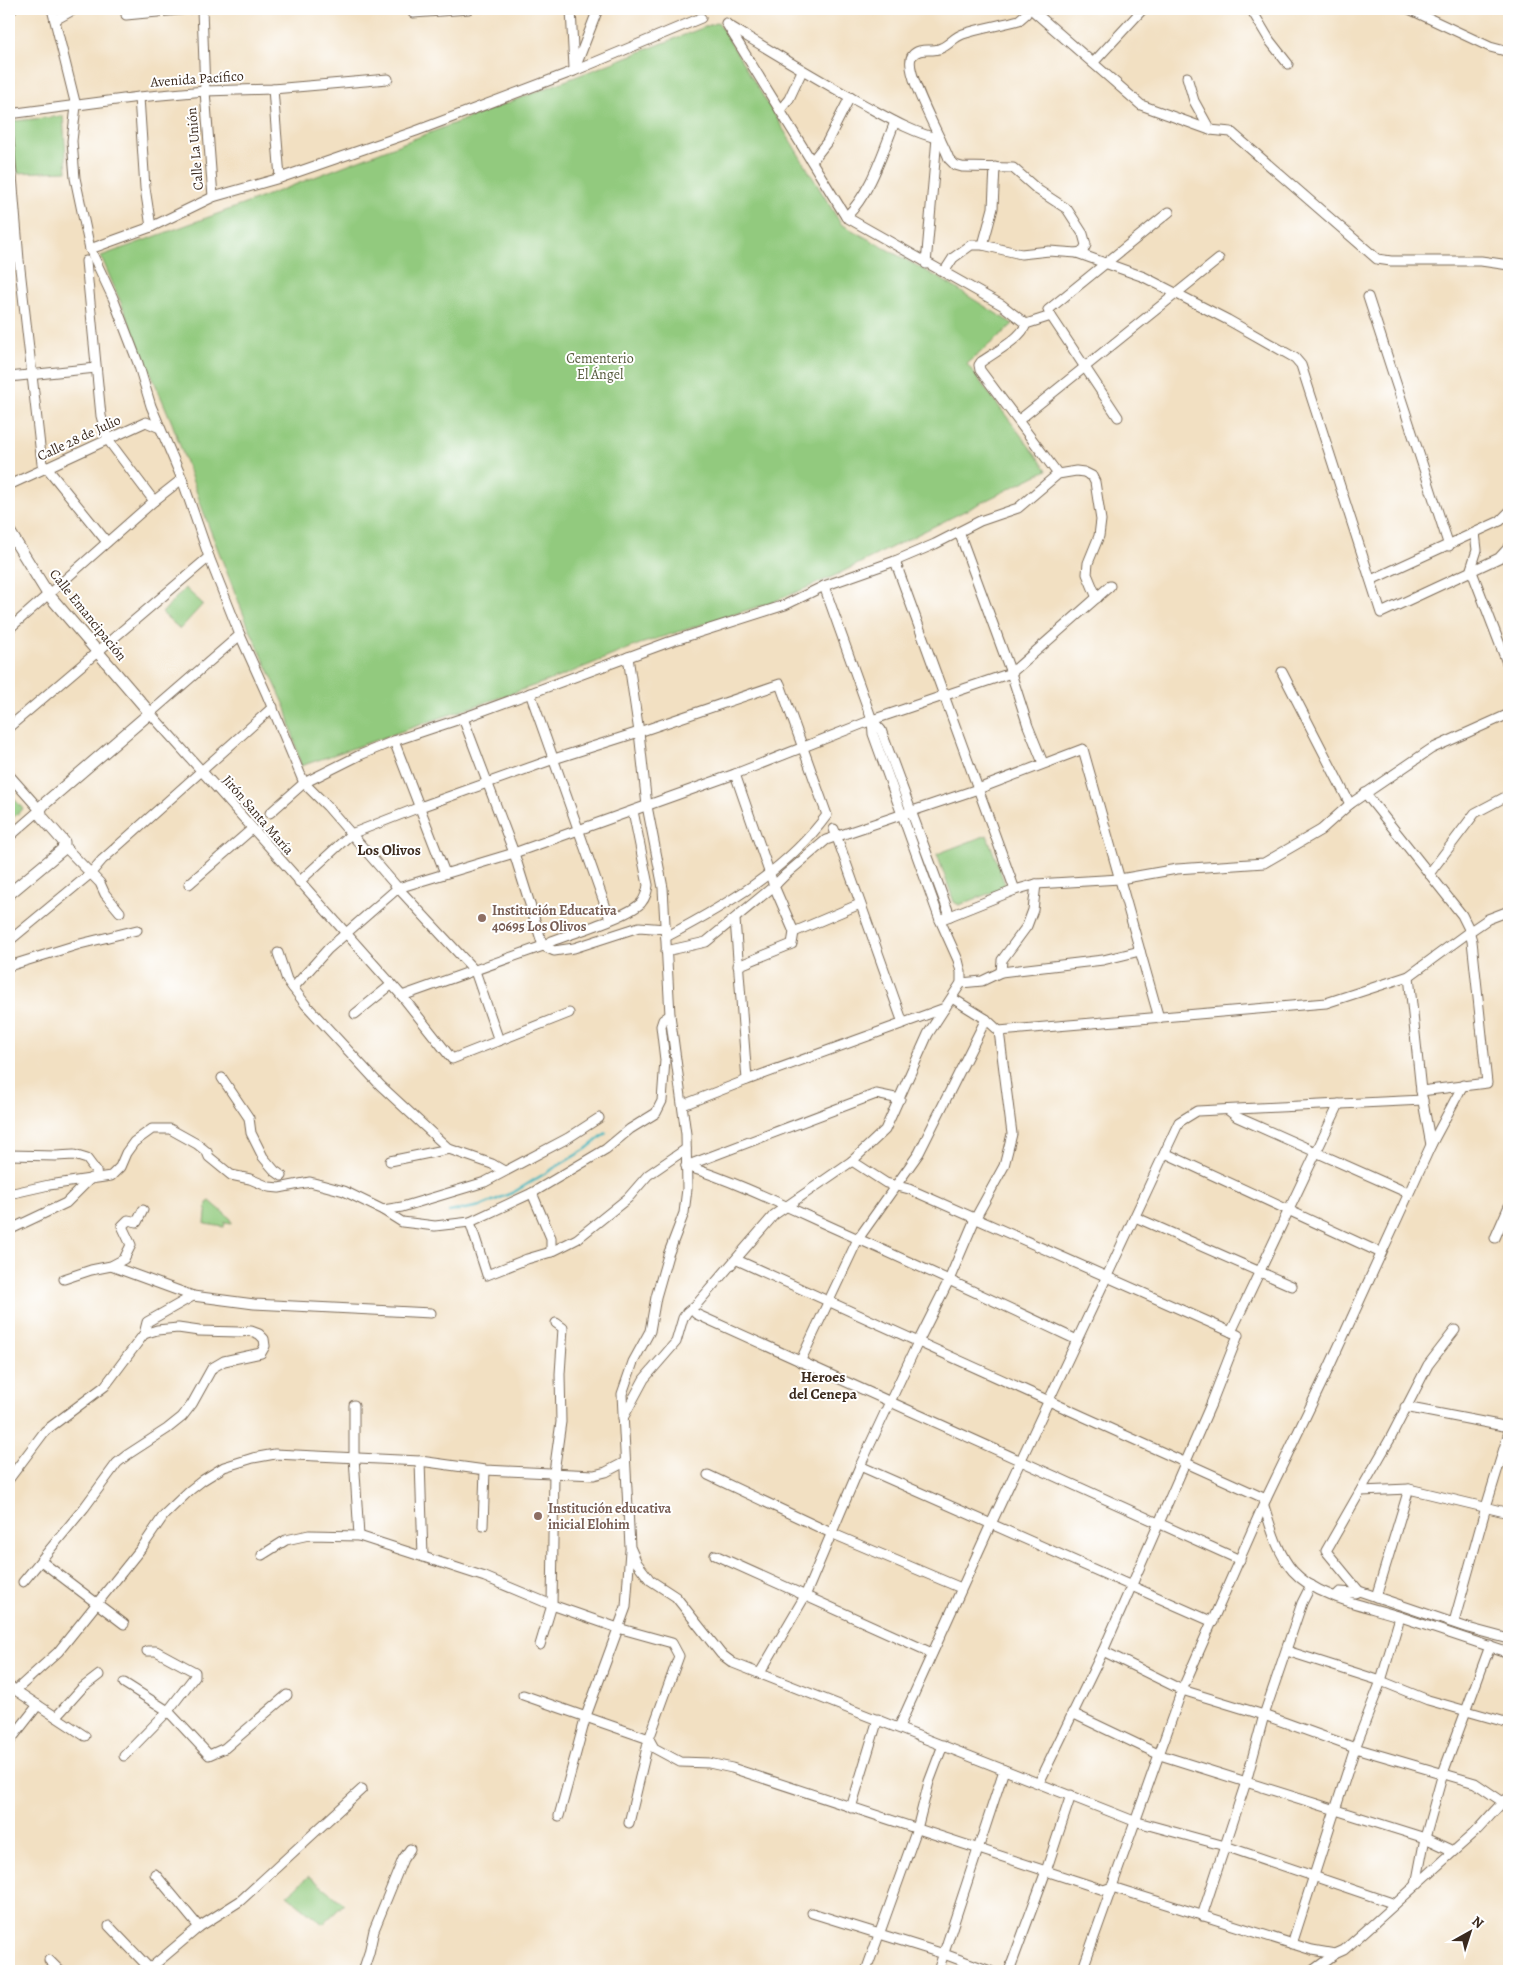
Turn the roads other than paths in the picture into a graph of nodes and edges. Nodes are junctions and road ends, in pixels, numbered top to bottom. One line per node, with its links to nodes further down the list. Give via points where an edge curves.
1 (13, 9): 13 (street)
2 (52, 9): 17 (street)
3 (75, 9): 17 (street)
4 (189, 9): 15 (street)
5 (202, 9): 26 (street, Calle La Unión)
6 (469, 9): 14 (street)
7 (571, 9): 21 (street)
8 (598, 9): 21 (street)
9 (1029, 9): 19 (street); 35 (street, via 1019,20 962,34 941,48 921,50 913,55 911,71)
10 (1143, 9): 19 (street)
11 (1251, 9): 20 (street)
12 (1409, 9): 18 (street, via 1490,47)
13 (9, 10)
14 (413, 13)
15 (126, 15)
16 (701, 18): 21 (street)
17 (55, 20): 29 (street)
18 (1509, 52)
19 (1092, 63): 33 (street, via 1141,105)
20 (1288, 64)
21 (574, 71): 38 (street)
22 (802, 71): 28 (street); 30 (street); 30 (street, via 726,23)
23 (1186, 77): 33 (street, via 1194,101)
24 (388, 79): 25 (street, Avenida Pacífico)
25 (273, 89): 26 (street, Avenida Pacífico); 38 (street)
26 (205, 91): 27 (street, Avenida Pacífico); 39 (street, Calle La Unión)
27 (139, 97): 29 (street, Avenida Pacífico); 42 (street)
28 (850, 97): 32 (street); 36 (street, via 827,142)
29 (76, 106): 31 (street, Avenida Pacífico); 44 (street, via 72,141 75,178)
30 (780, 110): 36 (street)
31 (9, 114)
32 (895, 122): 35 (street); 41 (street, via 871,181)
33 (1210, 130): 50 (street, via 1231,132 1377,259 1481,261)
34 (9, 139): 58 (street)
35 (938, 139): 37 (street, via 955,165); 49 (street)
36 (812, 161): 41 (street)
37 (995, 167): 43 (street, via 993,208); 45 (street, via 1013,168 1067,209 1086,245)
38 (280, 178): 39 (street)
39 (213, 197): 42 (street)
40 (1169, 212): 48 (street)
41 (846, 217): 49 (street)
42 (151, 227): 44 (street)
43 (983, 245): 45 (street, via 1021,254); 51 (street, via 971,245 953,258)
44 (90, 249): 62 (street, via 116,307)
45 (1077, 253): 48 (street)
46 (1219, 259): 52 (street)
47 (86, 261): 57 (street)
48 (1105, 263): 52 (street); 54 (street, via 1048,310)
49 (926, 264): 51 (street)
50 (1509, 265)
51 (944, 272): 55 (street)
52 (1176, 293): 56 (street); 79 (street, via 1295,358 1301,365)
53 (1368, 297): 74 (street)
54 (1051, 316): 55 (street); 56 (street)
55 (1026, 324): 61 (street, via 1025,330 1016,338 979,365)
56 (1085, 367): 60 (street); 61 (street)
57 (96, 368): 58 (street); 63 (street, via 101,416)
58 (33, 375): 59 (street); 64 (street, via 42,464)
59 (9, 377)
60 (1118, 417)
61 (1018, 420): 65 (street)
62 (160, 428): 63 (street, Calle 28 de Julio, via 146,422); 66 (street)
63 (108, 440): 64 (street, Calle 28 de Julio); 68 (street)
64 (47, 468): 67 (street, Calle 28 de Julio); 73 (street)
65 (1058, 474): 71 (street, via 1018,508); 83 (street, via 1084,472 1095,482 1100,536 1088,563 1087,574)
66 (182, 479): 68 (street); 76 (street)
67 (9, 485)
68 (154, 501): 73 (street)
69 (1509, 512): 72 (street, via 1500,521)
70 (9, 531): 82 (street, Calle Emancipación)
71 (959, 532): 77 (street); 90 (street)
72 (1475, 533): 74 (street); 78 (street, via 1477,550)
73 (108, 542): 82 (street)
74 (1449, 546): 79 (street)
75 (1509, 548): 78 (street, via 1499,558)
76 (209, 557): 85 (street); 86 (street)
77 (895, 561): 80 (street); 92 (street)
78 (1471, 569): 79 (street, via 1381,612); 88 (street)
79 (1371, 580)
80 (824, 586): 87 (street, via 785,605); 98 (street)
81 (1110, 586): 83 (street)
82 (48, 594): 84 (street); 86 (street, Calle Emancipación)
83 (1097, 598): 90 (street)
84 (9, 629)
85 (240, 635): 94 (street); 95 (street)
86 (98, 652): 95 (street, Calle Emancipación); 100 (street)
87 (628, 657): 91 (street); 101 (street)
88 (1509, 668)
89 (1282, 672): 114 (street)
90 (1011, 673): 92 (street); 105 (street)
91 (530, 692): 97 (street); 104 (street)
92 (946, 696): 98 (street); 111 (street)
93 (1509, 706): 99 (street)
94 (273, 707): 106 (street); 109 (street)
95 (150, 713): 106 (street, Jirón Santa María); 117 (street)
96 (1509, 714): 99 (street)
97 (463, 718): 102 (street); 110 (street)
98 (872, 720): 103 (street); 119 (street, via 881,730); 121 (street, via 873,734)
99 (1494, 721): 112 (street, via 1431,749)
100 (9, 727)
101 (639, 732): 103 (street, via 780,684); 104 (street); 115 (street)
102 (394, 741): 109 (street); 116 (street)
103 (802, 746): 107 (street); 131 (street, via 827,815 806,842)
104 (554, 759): 110 (street); 123 (street)
105 (1043, 764): 111 (street); 133 (street, via 1083,749)
106 (201, 770): 122 (street, Jirón Santa María); 130 (street)
107 (735, 774): 115 (street); 131 (street)
108 (9, 776): 117 (street)
109 (304, 783): 120 (street); 125 (street)
110 (487, 783): 116 (street); 128 (street)
111 (978, 789): 119 (street); 139 (street)
112 (1365, 794): 114 (street); 132 (street)
113 (1509, 795): 132 (street, via 1475,813)
114 (1350, 804): 133 (street, via 1321,830 1264,863 1178,869)
115 (647, 806): 118 (street); 151 (street, via 663,888)
116 (420, 807): 125 (street); 129 (street)
117 (40, 810): 126 (street); 127 (street)
118 (633, 811): 123 (street); 145 (street, via 648,885 646,897 635,907)
119 (912, 811): 121 (street); 144 (street)
120 (270, 813)
121 (902, 814): 124 (street); 147 (street)
122 (252, 829): 134 (street, Jirón Santa María); 135 (street)
123 (578, 829): 128 (street); 145 (street)
124 (836, 833): 137 (street); 141 (street)
125 (351, 834): 134 (street); 138 (street)
126 (9, 837)
127 (64, 846): 130 (street); 140 (street)
128 (514, 853): 129 (street); 154 (street)
129 (445, 873): 138 (street)
130 (90, 874): 143 (street); 153 (street)
131 (770, 874): 137 (street); 151 (street, via 720,908)
132 (1429, 874): 150 (street, via 1462,916)
133 (1120, 879): 136 (street); 156 (street)
134 (299, 882): 152 (street, Jirón Santa María)
135 (189, 884)
136 (1036, 884): 139 (street); 161 (street, via 1033,910 1027,926 1002,960)
137 (774, 886): 146 (street); 149 (street)
138 (398, 888): 152 (street); 160 (street)
139 (1015, 890): 144 (street)
140 (9, 894)
141 (860, 904): 149 (street); 174 (street)
142 (1509, 911): 150 (street)
143 (120, 912)
144 (950, 916): 147 (street)
145 (610, 919): 154 (street)
146 (735, 919): 155 (street, via 706,942); 159 (street)
147 (940, 920): 163 (street, via 958,960)
148 (137, 930): 158 (street)
149 (794, 932): 159 (street, via 792,944)
150 (1470, 932): 162 (street); 179 (street, via 1487,1083)
151 (666, 933): 154 (street, via 639,927 574,948 554,951); 155 (street)
152 (347, 934): 164 (street, Jirón Santa María); 165 (street, via 328,949)
153 (9, 941)
154 (543, 946): 160 (street)
155 (666, 950): 171 (street)
156 (1140, 951): 161 (street, via 1103,960); 172 (street)
157 (278, 953): 165 (street)
158 (9, 966)
159 (738, 966): 178 (street)
160 (475, 971): 166 (street); 176 (street)
161 (1001, 972): 163 (street, via 982,981)
162 (1409, 976): 172 (street, via 1326,1003); 180 (street)
163 (961, 983): 167 (street)
164 (391, 985): 166 (street, Jirón Santa María); 170 (street)
165 (292, 988): 187 (street, via 380,1085)
166 (402, 996): 176 (street, Jirón Santa María, via 452,1059)
167 (952, 998): 168 (street); 173 (street)
168 (945, 1008): 174 (street); 181 (street, via 928,1034)
169 (569, 1013): 176 (street)
170 (355, 1014)
171 (670, 1015): 183 (street); 199 (street, via 660,1026 664,1068 662,1101 656,1113 606,1149)
172 (1159, 1018): 175 (street)
173 (986, 1019): 175 (street); 198 (street, via 919,1153)
174 (903, 1023): 178 (street)
175 (999, 1031): 208 (street, via 1012,1134 1004,1166)
176 (498, 1041)
177 (222, 1078): 197 (street, via 249,1118 251,1133 263,1157)
178 (747, 1080): 183 (street)
179 (1463, 1085): 180 (street); 186 (street)
180 (1422, 1095): 182 (street); 186 (street)
181 (900, 1099): 193 (street, via 885,1130); 194 (street, via 876,1094)
182 (1338, 1104): 184 (street); 189 (street)
183 (683, 1105): 188 (street)
184 (1228, 1110): 189 (street); 190 (street, via 1197,1111 1179,1122)
185 (599, 1118): 195 (street)
186 (1431, 1145): 200 (street)
187 (449, 1149): 192 (street); 195 (street)
188 (686, 1149): 194 (street); 213 (street, via 648,1176 628,1198 577,1239)
189 (1316, 1152): 200 (street); 206 (street)
190 (1165, 1153): 206 (street); 207 (street)
191 (9, 1155): 196 (street, via 74,1155 87,1159)
192 (390, 1161)
193 (852, 1161): 198 (street, via 886,1183); 202 (street)
194 (686, 1166): 202 (street); 237 (street, via 684,1213 668,1255 650,1331 622,1394)
195 (504, 1171): 205 (street, via 485,1182)
196 (95, 1175): 201 (street); 205 (street, via 111,1176 115,1173 134,1142 152,1129 170,1130 197,1144 231,1175 279,1188 310,1182 344,1191); 210 (street, via 66,1203)
197 (282, 1176)
198 (897, 1185): 208 (street); 212 (street)
199 (532, 1193): 209 (street); 213 (street, via 551,1238)
200 (1408, 1193): 214 (street)
201 (9, 1194)
202 (786, 1206): 212 (street); 215 (street, via 774,1215)
203 (1509, 1206): 211 (street)
204 (143, 1210): 216 (street, via 138,1222 128,1220 122,1226 131,1245 124,1259)
205 (383, 1210): 209 (street, via 402,1222 435,1226)
206 (1288, 1210): 214 (street); 217 (street)
207 (1135, 1217): 217 (street); 218 (street)
208 (975, 1219): 218 (street); 220 (street)
209 (470, 1222): 213 (street, via 487,1275)
210 (9, 1230)
211 (1495, 1238)
212 (858, 1239): 220 (street); 223 (street)
213 (551, 1252)
214 (1381, 1253): 252 (street)
215 (737, 1260): 223 (street); 237 (street, via 687,1312 676,1342 644,1379)
216 (111, 1266): 219 (street); 222 (street)
217 (1259, 1272): 221 (street); 228 (street)
218 (1106, 1277): 228 (street); 230 (street)
219 (64, 1279)
220 (949, 1280): 230 (street); 231 (street)
221 (1292, 1286)
222 (193, 1296): 224 (street, via 254,1304); 229 (street, via 147,1322)
223 (829, 1301): 231 (street); 232 (street)
224 (430, 1313)
225 (696, 1314): 232 (street)
226 (556, 1323): 247 (street, via 563,1328 561,1422)
227 (1455, 1330): 236 (street, via 1428,1365)
228 (1231, 1332): 244 (street, via 1238,1335)
229 (144, 1334): 249 (street, via 106,1386 45,1431); 265 (street, via 178,1328 250,1331 264,1339 265,1346 261,1352 224,1360 212,1368 182,1417 117,1463)
230 (1077, 1340): 233 (street)
231 (918, 1342): 233 (street); 234 (street)
232 (800, 1362): 234 (street)
233 (1049, 1401): 242 (street); 244 (street)
234 (890, 1403): 242 (street); 245 (street)
235 (354, 1405): 240 (street)
236 (1405, 1407): 238 (street); 251 (street)
237 (622, 1420): 243 (street)
238 (1509, 1426)
239 (1509, 1432): 253 (street)
240 (354, 1458): 241 (street); 259 (street); 274 (street, via 275,1454 224,1467 203,1480 164,1515)
241 (420, 1461): 246 (street); 263 (street)
242 (1020, 1461): 255 (street); 256 (street)
243 (626, 1462): 247 (street, via 594,1475); 260 (street)
244 (1184, 1462): 252 (street); 256 (street)
245 (860, 1466): 255 (street); 258 (street)
246 (485, 1470): 247 (street); 257 (street)
247 (554, 1472): 275 (street)
248 (708, 1474): 258 (street)
249 (9, 1479)
250 (1408, 1489): 251 (street); 253 (street); 273 (street)
251 (1361, 1491): 270 (street, via 1326,1551)
252 (1265, 1502): 264 (street); 267 (street, via 1273,1535 1283,1555 1293,1570)
253 (1486, 1507): 254 (street); 278 (street)
254 (1509, 1513)
255 (991, 1524): 268 (street); 269 (street)
256 (1159, 1524): 264 (street); 268 (street)
257 (483, 1526)
258 (831, 1533): 269 (street); 271 (street)
259 (359, 1536): 261 (street, via 309,1536 286,1540); 263 (street)
260 (630, 1547): 280 (street, via 626,1607); 291 (street, via 650,1580 676,1597 721,1654 733,1663)
261 (262, 1555)
262 (715, 1555): 271 (street)
263 (423, 1557): 275 (street, via 485,1577)
264 (1240, 1560): 277 (street)
265 (41, 1561): 266 (street); 274 (street)
266 (23, 1582)
267 (1312, 1585): 272 (street); 288 (street, via 1302,1603)
268 (1131, 1586): 277 (street); 287 (street)
269 (961, 1588): 289 (street)
270 (1359, 1591): 272 (street, via 1355,1594 1340,1592); 273 (street)
271 (805, 1596): 289 (street); 291 (street)
272 (1336, 1596): 276 (street)
273 (1376, 1597): 278 (street)
274 (98, 1602): 279 (street); 295 (street, via 58,1652)
275 (552, 1605): 280 (street); 284 (street)
276 (1400, 1616): 282 (street); 293 (street)
277 (1213, 1622): 296 (street)
278 (1454, 1622): 281 (street)
279 (124, 1624)
280 (618, 1628): 304 (street); 310 (street, via 672,1643 679,1656)
281 (1468, 1628): 282 (street); 283 (street)
282 (1466, 1638): 285 (street)
283 (1509, 1640)
284 (540, 1645)
285 (1490, 1646): 290 (street); 301 (street)
286 (147, 1651): 300 (street, via 156,1651 194,1672 195,1676)
287 (1103, 1651): 296 (street); 302 (street)
288 (1287, 1651): 293 (street); 303 (street)
289 (932, 1653): 308 (street)
290 (1509, 1653)
291 (760, 1673): 306 (street)
292 (99, 1675): 305 (street, via 82,1688)
293 (1381, 1681): 301 (street, via 1428,1700); 313 (street)
294 (124, 1683): 300 (street)
295 (12, 1688): 299 (street)
296 (1182, 1690): 303 (street); 314 (street)
297 (288, 1695): 300 (street, via 225,1748 209,1755)
298 (523, 1695): 304 (street)
299 (38, 1705): 305 (street); 311 (street)
300 (168, 1710): 315 (street)
301 (1465, 1710): 307 (street); 317 (street)
302 (1072, 1713): 314 (street); 319 (street)
303 (1264, 1715): 313 (street); 318 (street)
304 (586, 1716): 310 (street); 325 (street)
305 (56, 1717): 309 (street)
306 (878, 1719): 308 (street); 323 (street)
307 (1509, 1723)
308 (899, 1727): 312 (street)
309 (85, 1736)
310 (649, 1739): 323 (street, via 654,1748 680,1762 732,1768); 327 (street)
311 (9, 1742)
312 (943, 1745): 316 (street); 328 (street)
313 (1355, 1748): 317 (street); 324 (street)
314 (1160, 1755): 318 (street); 326 (street)
315 (124, 1756)
316 (1004, 1770): 319 (street); 332 (street)
317 (1443, 1773): 322 (street, via 1475,1783); 329 (street)
318 (1246, 1782): 324 (street); 330 (street)
319 (1039, 1783): 321 (street)
320 (362, 1789): 343 (street, via 240,1901)
321 (1071, 1794): 326 (street); 334 (street)
322 (1506, 1799): 333 (street)
323 (851, 1808): 328 (street)
324 (1334, 1810): 329 (street); 336 (street)
325 (559, 1816)
326 (1134, 1821): 330 (street); 338 (street)
327 (629, 1822)
328 (917, 1828): 332 (street); 344 (street)
329 (1425, 1838): 333 (street); 337 (street)
330 (1225, 1846): 336 (street); 341 (street)
331 (410, 1849): 351 (street, via 374,1930)
332 (979, 1850): 334 (street); 346 (street)
333 (1454, 1851): 337 (street)
334 (1046, 1872): 338 (street, via 1104,1890); 355 (street)
335 (155, 1874): 343 (street)
336 (1313, 1875): 339 (street); 345 (street)
337 (1416, 1885): 339 (street)
338 (1112, 1887): 341 (street); 356 (street)
339 (1395, 1904): 347 (street, via 1344,1950)
340 (812, 1913): 344 (street)
341 (1202, 1916): 345 (street)
342 (109, 1926): 349 (street)
343 (200, 1927): 349 (street)
344 (879, 1934): 346 (street); 352 (street)
345 (1292, 1944): 347 (street)
346 (944, 1954): 353 (street); 354 (street)
347 (1335, 1954): 357 (street)
348 (49, 1960): 350 (street)
349 (149, 1970)
350 (60, 1971)
351 (363, 1971)
352 (866, 1971)
353 (938, 1971)
354 (990, 1971)
355 (1009, 1971)
356 (1082, 1971)
357 (1312, 1971)

